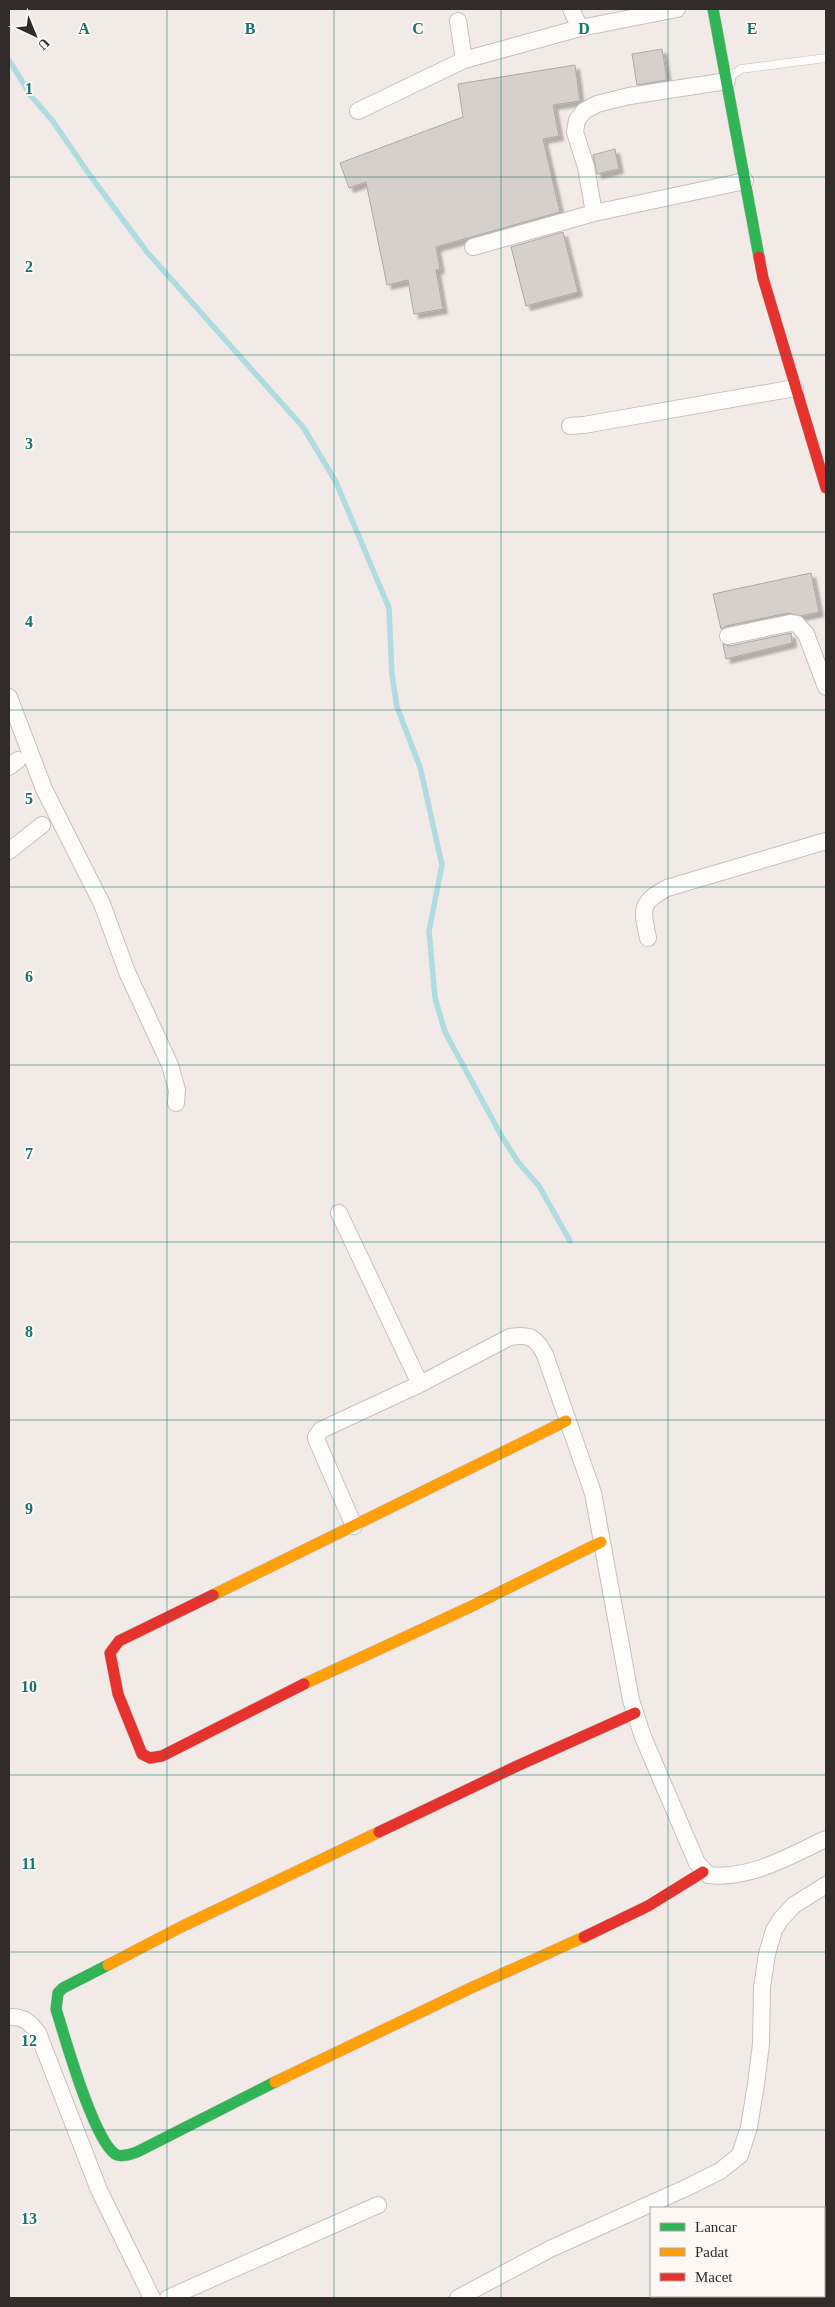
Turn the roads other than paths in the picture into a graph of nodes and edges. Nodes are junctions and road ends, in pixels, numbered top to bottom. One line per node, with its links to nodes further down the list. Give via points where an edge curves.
1 (571, 9): 5 (street)
2 (677, 9): 5 (street)
3 (714, 9): 8 (street)
4 (458, 21): 7 (street)
5 (580, 28): 7 (street)
6 (826, 58): 8 (lane, via 741,69)
7 (464, 60): 9 (street)
8 (726, 77): 10 (street); 11 (street, via 629,96 597,104 584,111 577,120 575,132 590,183)
9 (358, 111)
10 (745, 181): 11 (street); 13 (street, via 763,278)
11 (594, 212): 12 (street)
12 (473, 247)
13 (795, 388): 14 (street); 15 (street)
14 (570, 426)
15 (826, 488)
16 (728, 636): 17 (street, via 797,624 806,634)
17 (826, 687)
18 (9, 697): 23 (street, via 44,789 102,904 127,972 170,1065 177,1090)
19 (42, 825): 21 (street)
20 (826, 841): 22 (street, via 667,888 644,905 642,913)
21 (9, 851)
22 (648, 938)
23 (176, 1103)
24 (339, 1213): 25 (street)
25 (420, 1384): 26 (street, via 510,1337 523,1335 535,1340 545,1355); 27 (street, via 321,1430 316,1437)
26 (566, 1421): 27 (street); 28 (street, via 593,1493)
27 (354, 1526): 28 (street, via 126,1637 114,1646 110,1652 111,1666 118,1694 142,1754 150,1758 162,1756 290,1690)
28 (601, 1542): 29 (street)
29 (635, 1713): 31 (street); 31 (street, via 517,1766 63,1988 58,1993 56,2010 96,2127 114,2154 137,2152 464,1991 630,1916)
30 (826, 1839): 31 (street, via 770,1866 725,1877)
31 (703, 1872)
32 (826, 1885): 37 (street, via 794,1905 774,1930 762,1987 761,2044 756,2084 749,2127 740,2155 720,2171 550,2250)
33 (9, 2018): 35 (street, via 17,2017 29,2022 38,2033 99,2190)
34 (378, 2205): 36 (street)
35 (152, 2298)
36 (168, 2298)
37 (458, 2298)

